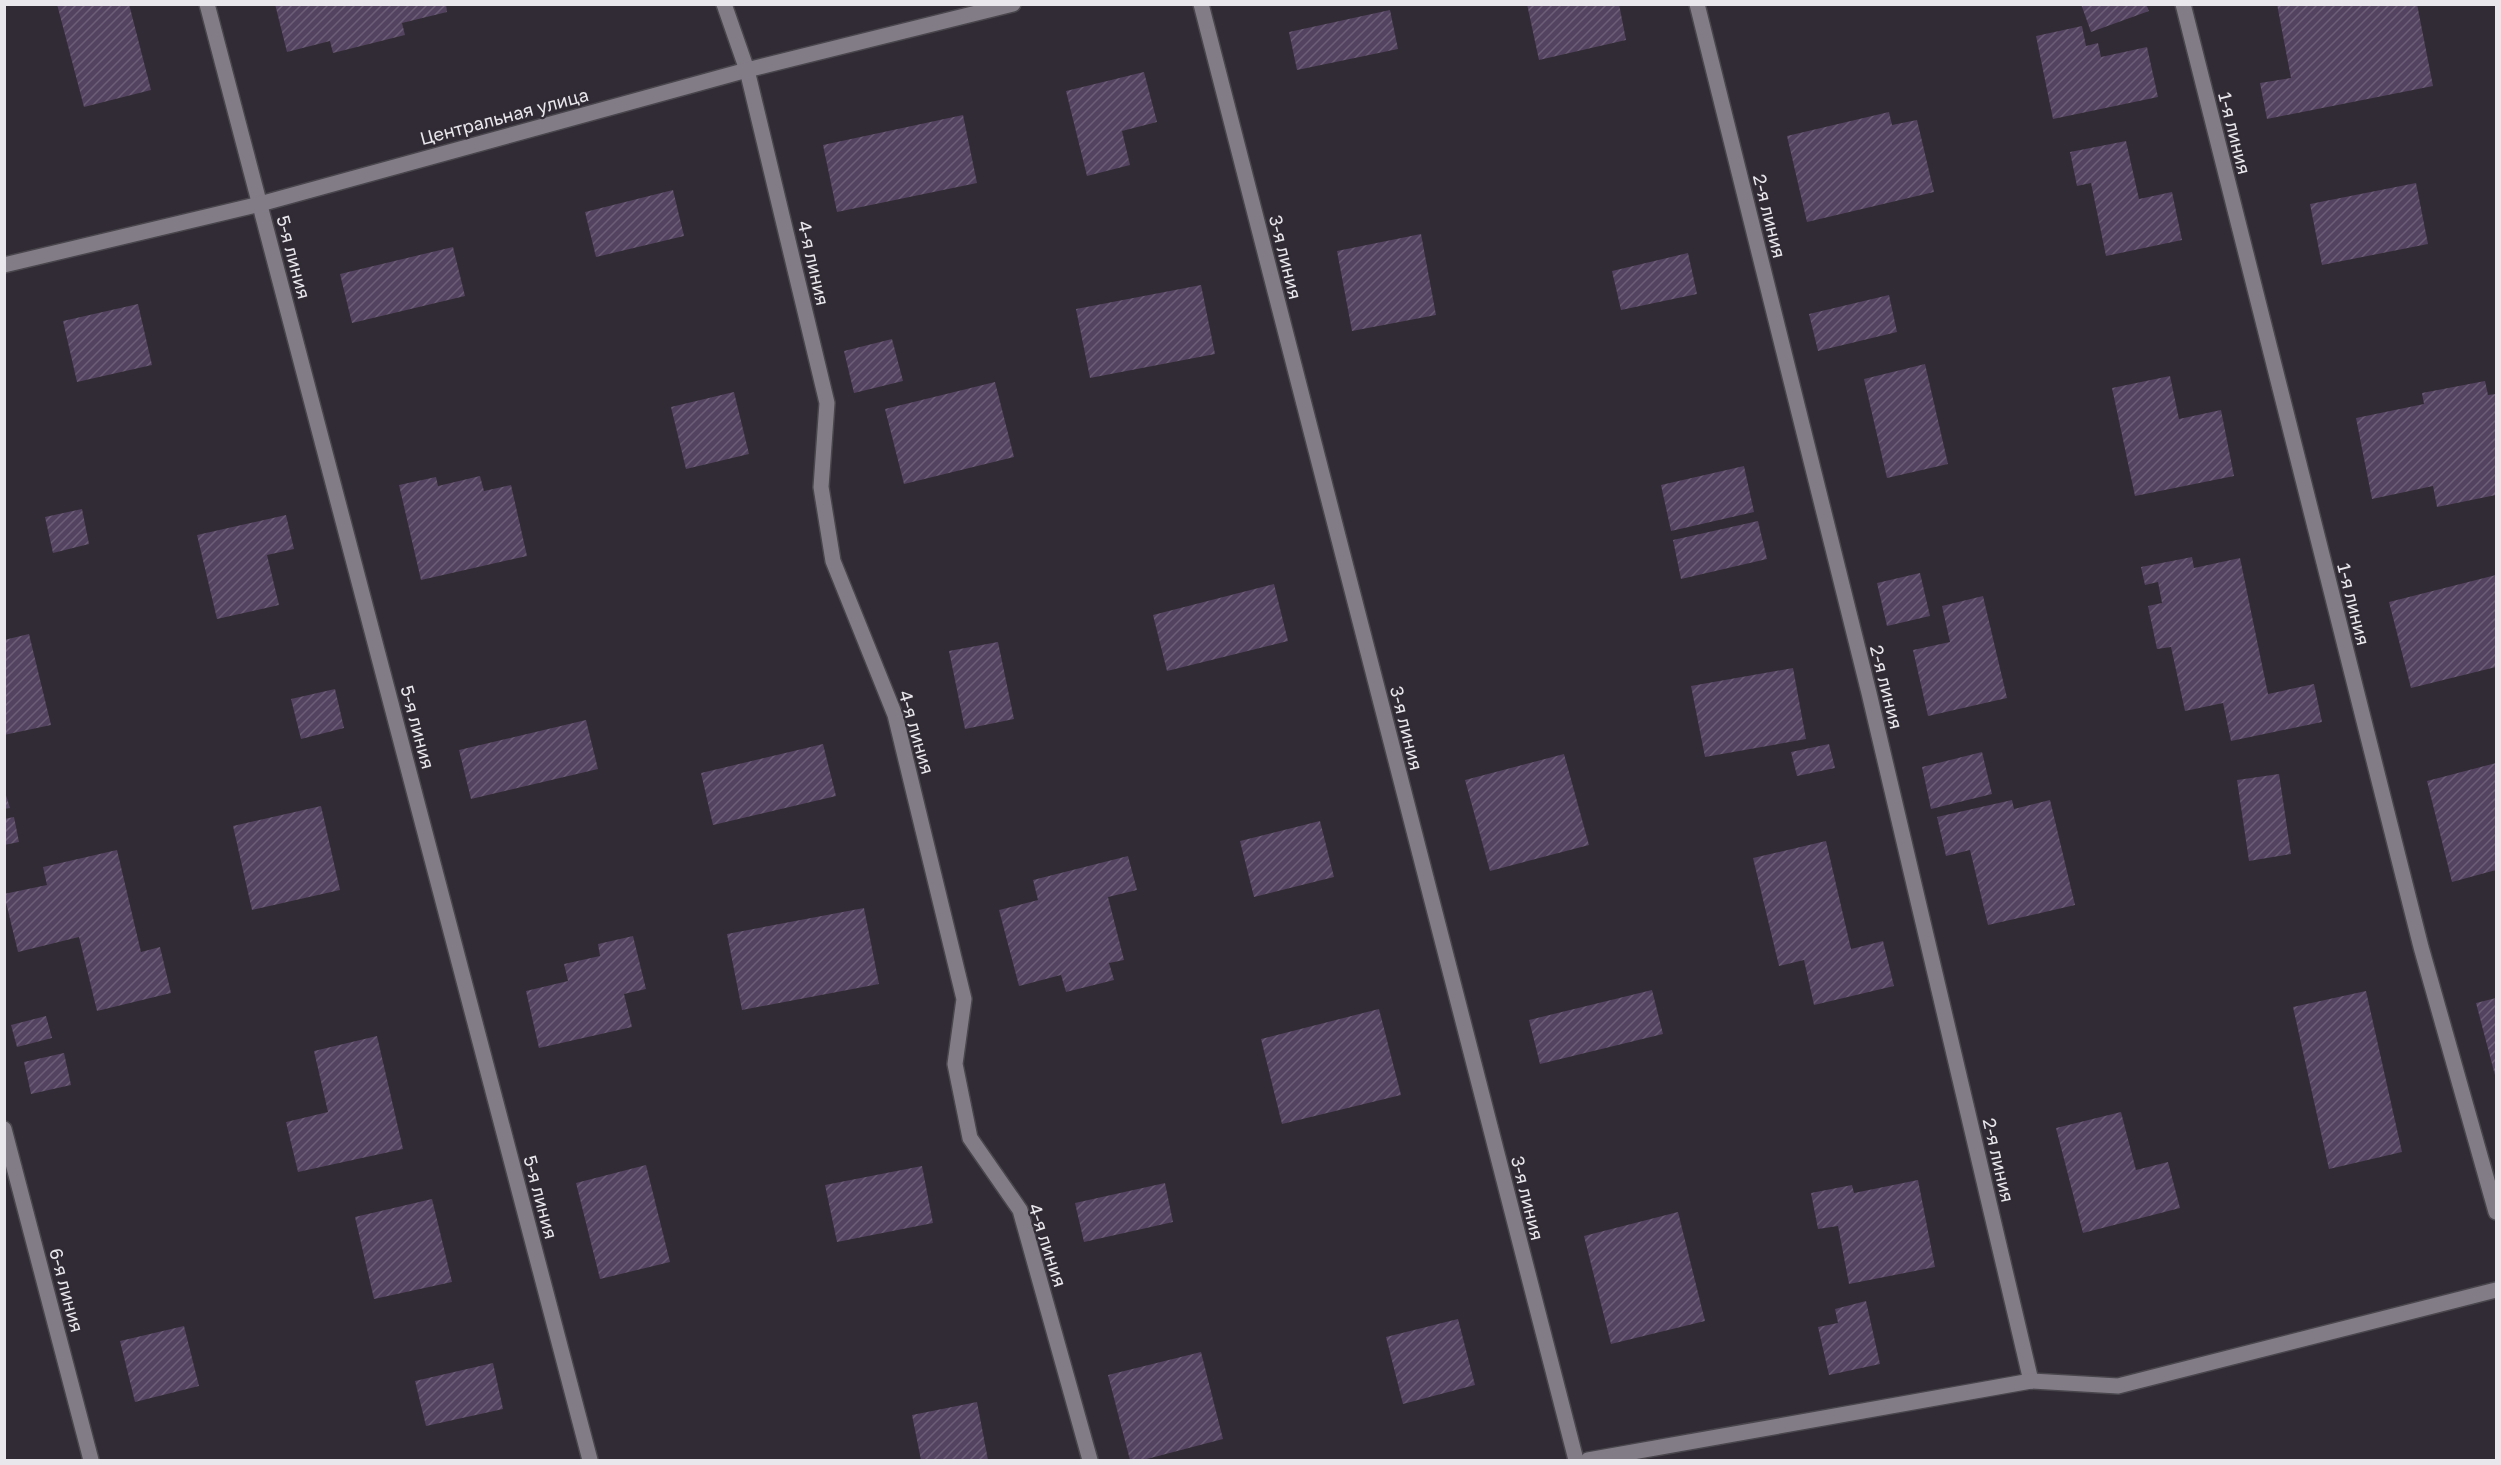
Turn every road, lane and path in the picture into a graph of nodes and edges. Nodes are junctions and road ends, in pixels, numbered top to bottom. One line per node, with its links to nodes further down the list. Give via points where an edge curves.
1 (207, 4): 8 (street, 5-я линия)
2 (724, 4): 7 (street, 4-я линия)
3 (1013, 4): 7 (street, Центральная улица)
4 (1201, 4): 17 (street, 3-я линия)
5 (1697, 4): 13 (street, 2-я линия, via 1872,705)
6 (2183, 4): 11 (street, 1-я линия, via 2421,947)
7 (747, 70): 8 (street, Центральная улица); 16 (street, 4-я линия, via 827,403 821,487 833,561 895,715 964,999 955,1064 970,1138 1020,1210)
8 (260, 204): 9 (street, Центральная улица); 15 (street, 5-я линия)
9 (4, 265)
10 (4, 1129): 14 (street, 6-я линия)
11 (2496, 1212)
12 (2496, 1290): 13 (street, via 2118,1386)
13 (2031, 1381): 18 (street)
14 (91, 1461)
15 (590, 1461)
16 (1090, 1461)
17 (1576, 1461)
18 (1588, 1461)

